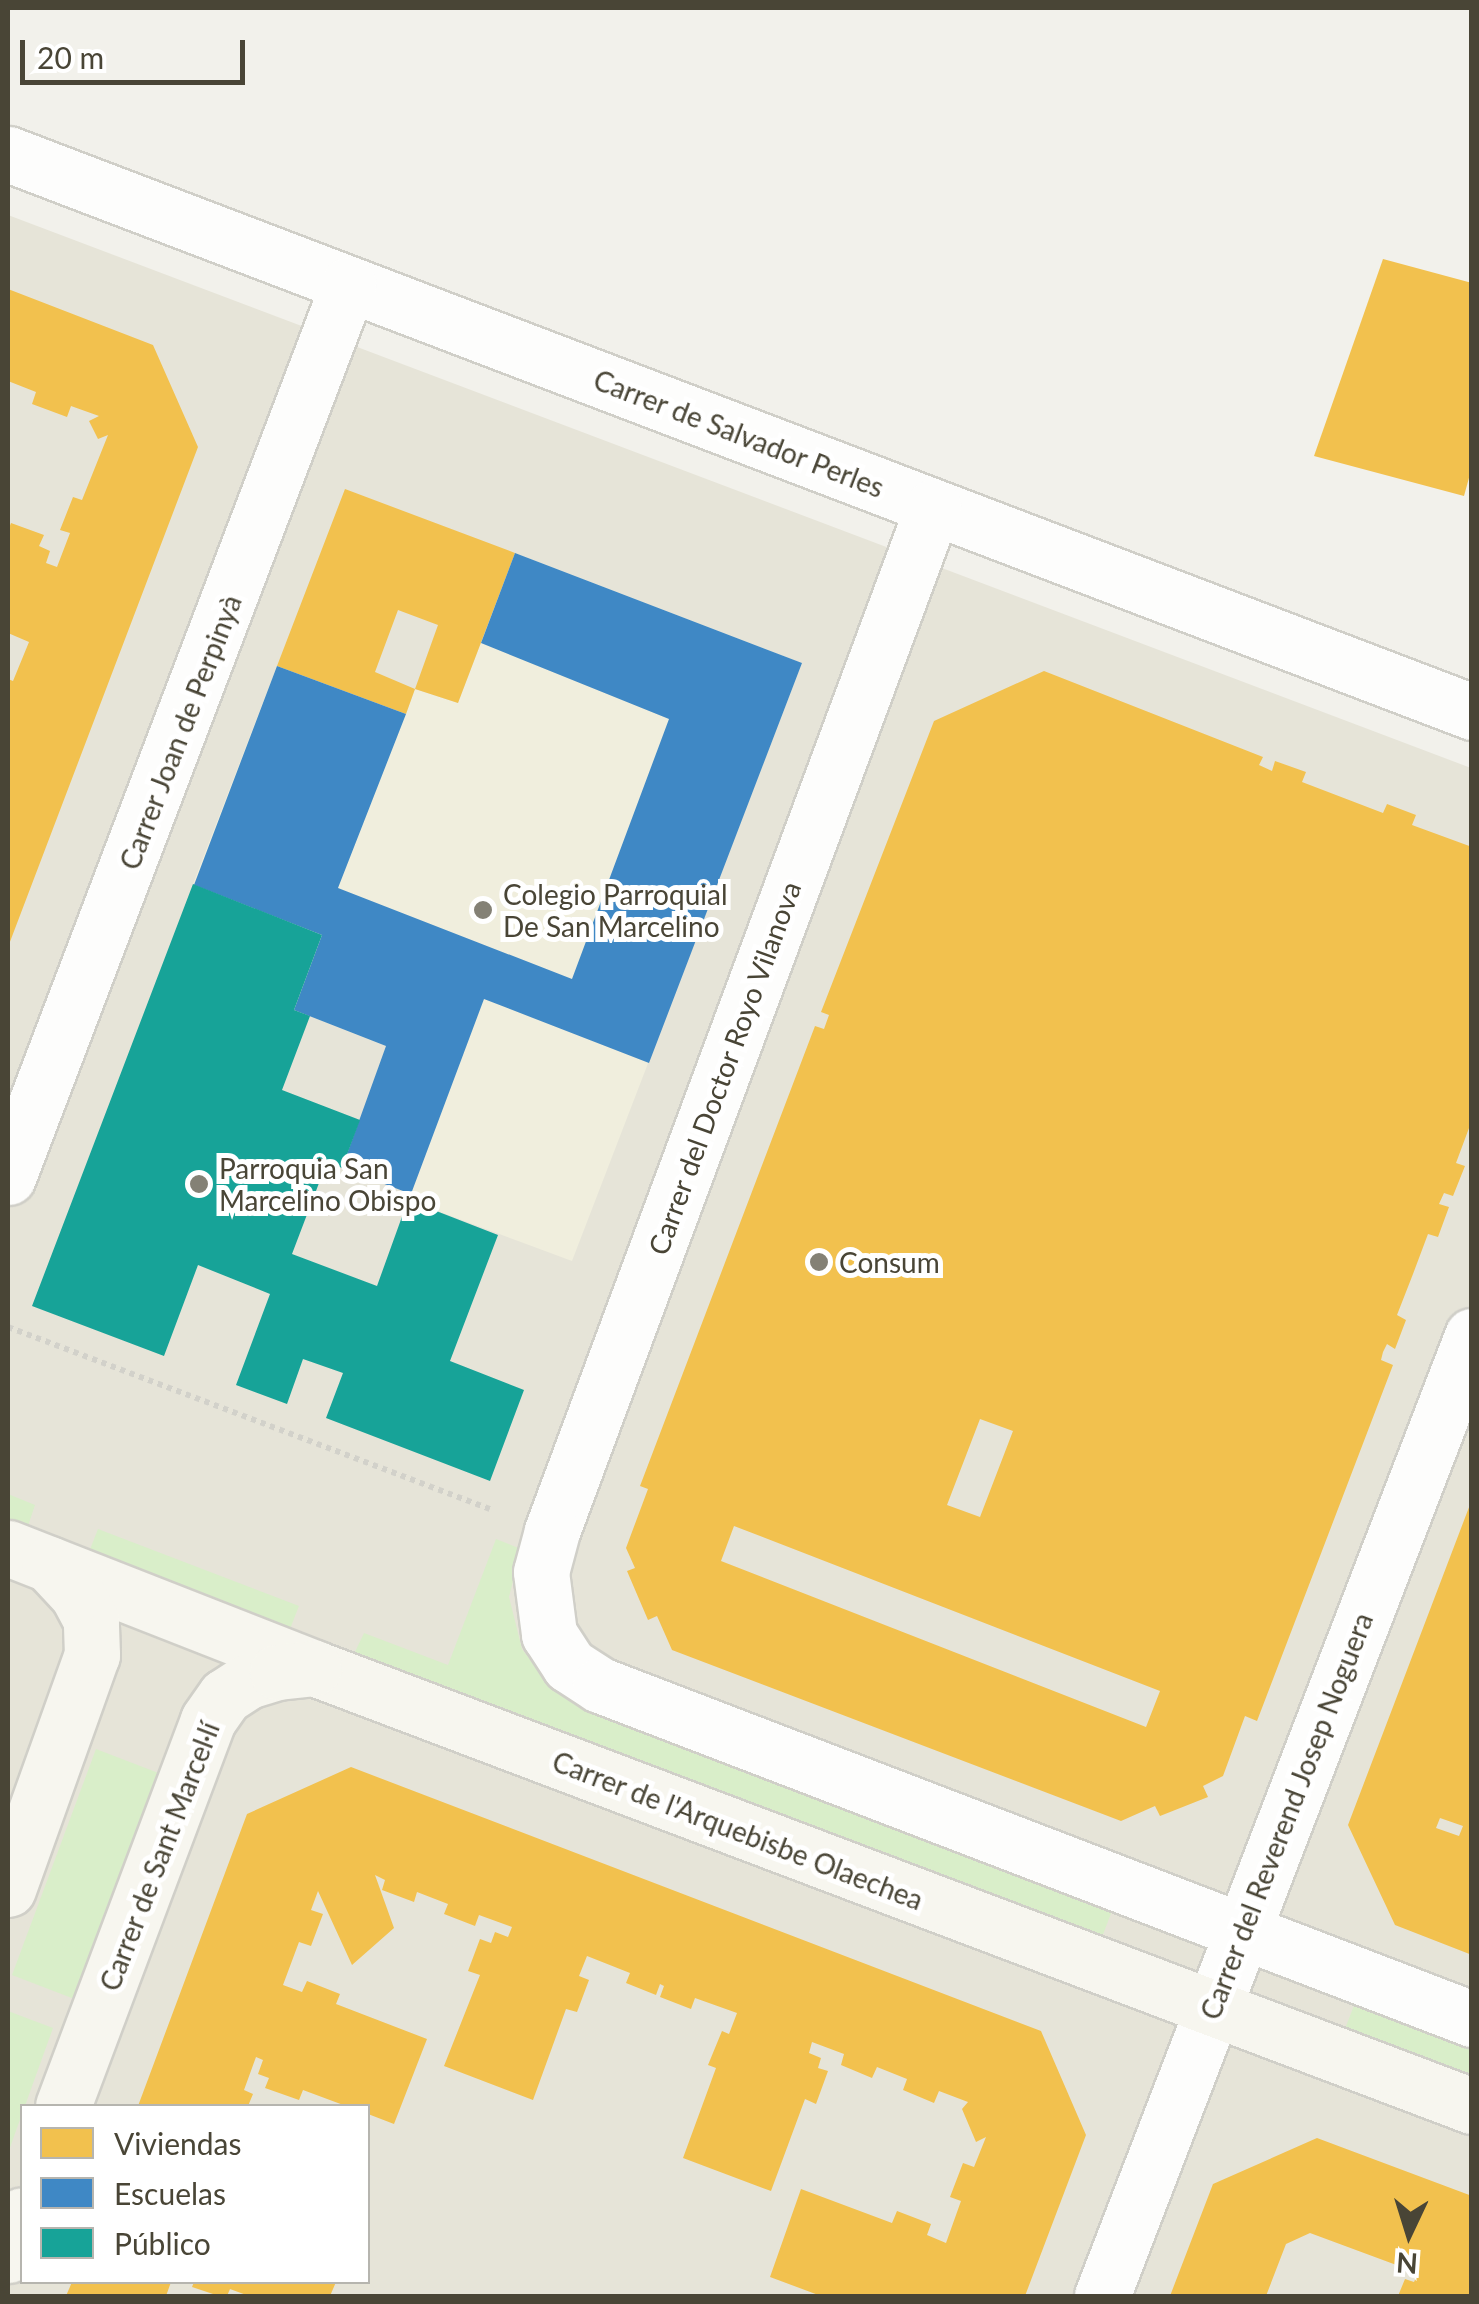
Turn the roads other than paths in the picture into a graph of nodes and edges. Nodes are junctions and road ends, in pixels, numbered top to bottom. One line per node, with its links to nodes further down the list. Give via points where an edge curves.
1 (8, 154): 2 (street, Carrer de Salvador Perles)
2 (348, 285): 3 (street, Carrer de Salvador Perles); 5 (street, Carrer Joan de Perpinyà)
3 (933, 507): 4 (street, Carrer de Salvador Perles); 10 (street, Carrer del Doctor Royo Vilanova, via 552,1531 541,1572 549,1634 569,1665 600,1685)
4 (1472, 712)
5 (8, 1176)
6 (1472, 1336): 10 (street, Carrer del Reverend Josep Noguera)
7 (28, 1556): 8 (street, Carrer de l'Arquebisbe Olaechea); 9 (street, via 76,1594 91,1620 92,1655)
8 (314, 1668): 11 (street, Carrer de l'Arquebisbe Olaechea); 13 (street, Carrer de Sant Marcel·lí, via 248,1681 224,1696 208,1720)
9 (8, 1889)
10 (1243, 1928): 11 (street, Carrer del Reverend Josep Noguera); 12 (street)
11 (1210, 2010): 14 (street, Carrer de l'Arquebisbe Olaechea); 17 (street, Carrer del Reverend Josep Noguera)
12 (1472, 2019)
13 (64, 2104)
14 (1472, 2106)
15 (20, 2221): 16 (street)
16 (8, 2254)
17 (1102, 2296)

